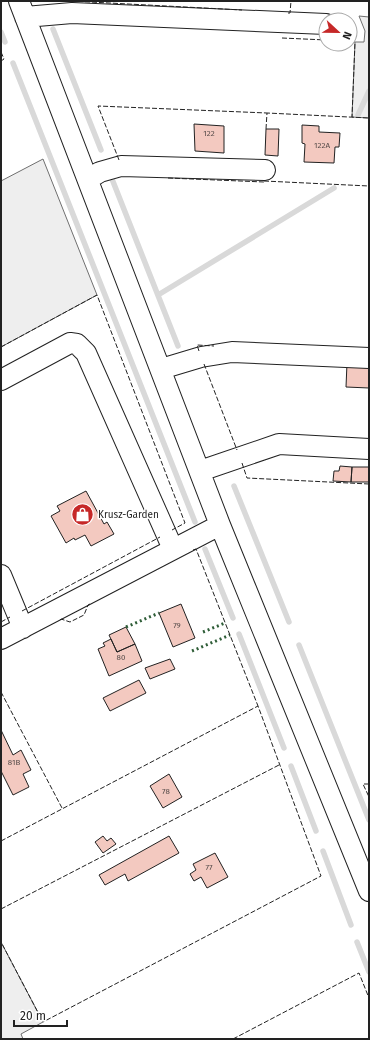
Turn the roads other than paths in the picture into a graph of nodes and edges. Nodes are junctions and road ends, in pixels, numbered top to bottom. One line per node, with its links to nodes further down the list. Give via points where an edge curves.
1 (22, 9): 2 (street); 4 (street)
2 (318, 24)
3 (265, 170): 4 (street, via 121,166 100,172)
4 (88, 179): 6 (street)
5 (369, 358): 6 (street, via 232,352)
6 (161, 369): 9 (street)
7 (1, 380): 11 (street, via 70,343 78,344 86,353)
8 (369, 449): 9 (street, via 279,444)
9 (200, 471): 10 (street)
10 (220, 525): 11 (street); 15 (street)
11 (173, 549): 13 (street)
12 (1, 575): 13 (street)
13 (23, 628): 14 (street)
14 (1, 639)
15 (369, 892)

